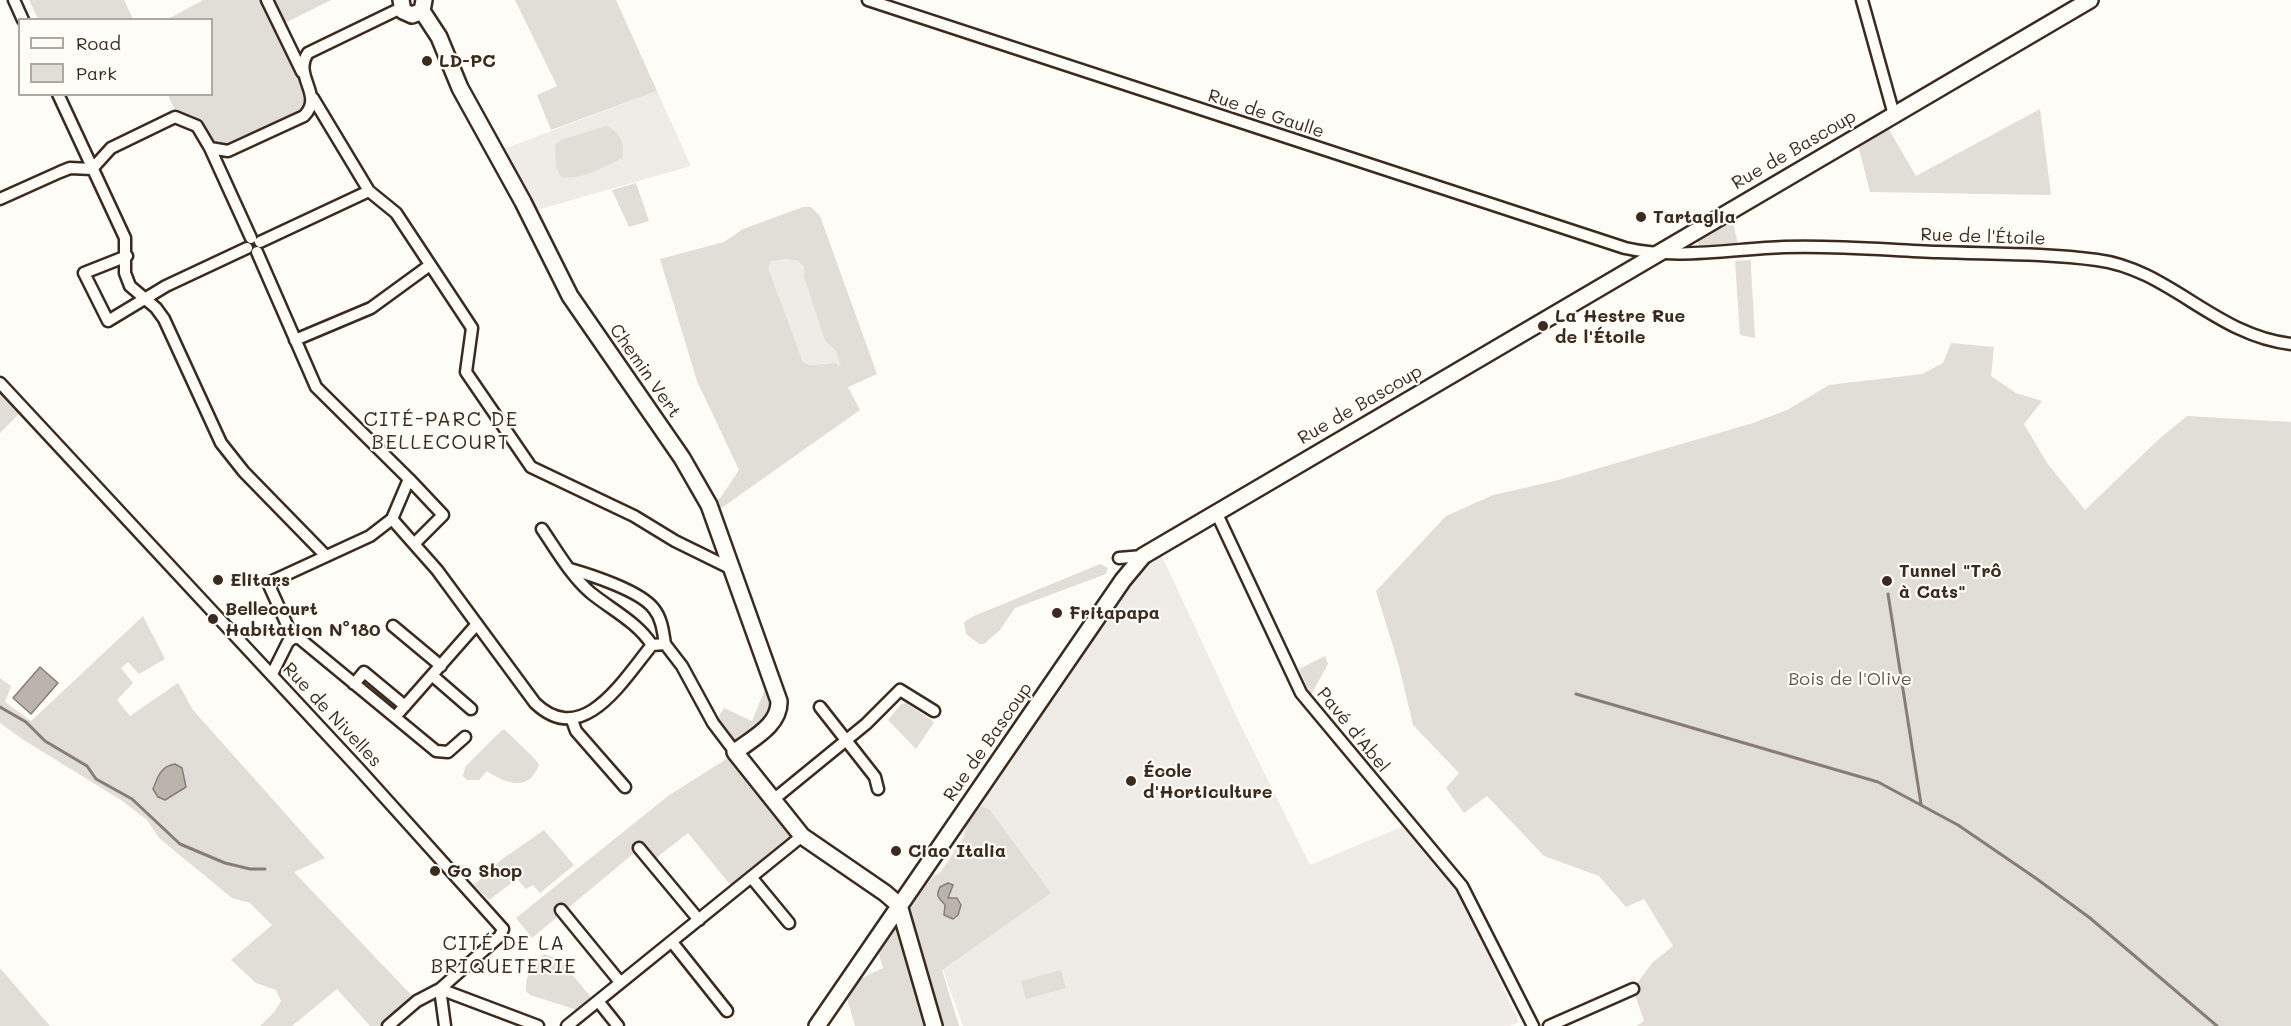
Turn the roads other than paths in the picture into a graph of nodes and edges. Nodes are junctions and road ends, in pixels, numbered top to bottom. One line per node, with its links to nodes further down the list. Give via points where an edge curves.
1 (14, 0): 8 (street)
2 (267, 0): 9 (street)
3 (868, 0): 18 (street, Rue de Gaulle, via 1559,228)
4 (1862, 0): 12 (street)
5 (2090, 0): 12 (main road, Rue de Bascoup)
6 (401, 4): 7 (main road, via 409,15); 9 (street, via 313,49 304,60)
7 (423, 6): 34 (main road, Chemin Vert, via 460,88 570,296 690,470 713,514)
8 (22, 18)
9 (303, 75): 11 (street)
10 (59, 96): 14 (street)
11 (313, 98): 13 (street, via 304,116 228,151); 15 (street)
12 (1894, 115): 18 (main road, Rue de Bascoup)
13 (210, 148): 14 (street, via 197,126 175,117 111,148); 17 (street)
14 (92, 169): 16 (street, via 70,168); 19 (street, via 125,238)
15 (369, 191): 17 (street); 20 (street, via 396,213)
16 (0, 199)
17 (254, 245): 21 (street); 22 (street)
18 (1654, 255): 23 (street, Rue de l'Étoile, via 1821,247 2095,260 2148,277 2248,335); 26 (main road, Rue de Bascoup)
19 (127, 256): 21 (street, via 125,273 130,286); 21 (street, via 84,273 108,321)
20 (430, 265): 22 (street, via 371,308); 34 (street, via 472,328 466,372 531,467)
21 (145, 299): 30 (street, via 164,319 221,443)
22 (295, 340): 25 (street, via 316,387)
23 (2291, 344)
24 (0, 383): 41 (street, Rue de Nivelles)
25 (409, 479): 27 (street); 29 (street, via 444,515)
26 (1216, 512): 31 (main road, Rue de Bascoup); 76 (street, Pavé d'Abel, via 1306,699 1462,886)
27 (392, 519): 29 (street); 30 (street, via 370,536)
28 (542, 529): 33 (street)
29 (414, 543): 35 (street)
30 (326, 556): 37 (street, via 268,583)
31 (1143, 556): 32 (street); 59 (main road, Rue de Bascoup)
32 (1119, 558)
33 (570, 568): 38 (street, via 654,607 661,620); 39 (street, via 591,592 643,631)
34 (734, 571): 52 (main road, Chemin Vert, via 780,705 772,723)
35 (477, 624): 40 (street); 49 (street, via 536,703 553,717)
36 (393, 626): 40 (street)
37 (293, 638): 41 (street); 43 (street, via 303,641)
38 (665, 644): 39 (street); 52 (street)
39 (652, 645): 49 (street, via 595,710)
40 (441, 666): 42 (street)
41 (272, 674): 65 (street, Rue de Nivelles, via 503,929 500,936)
42 (433, 676): 44 (street); 46 (street)
43 (354, 684): 44 (street, via 364,672); 48 (street)
44 (405, 706): 48 (street)
45 (820, 707): 51 (street)
46 (471, 709)
47 (934, 711): 51 (street, via 900,690)
48 (395, 717): 50 (street, via 441,753 451,751)
49 (572, 720): 53 (street, via 576,731)
50 (465, 736)
51 (845, 740): 54 (street, via 875,777); 55 (street)
52 (735, 752): 55 (main road)
53 (625, 787)
54 (879, 789)
55 (772, 800): 56 (main road)
56 (802, 837): 58 (street); 59 (main road)
57 (639, 848): 61 (street)
58 (752, 877): 61 (street); 62 (street)
59 (899, 905): 74 (main road, Rue de Bascoup); 75 (main road)
60 (561, 910): 64 (street)
61 (699, 920): 63 (street)
62 (789, 923)
63 (672, 942): 64 (street); 68 (street)
64 (620, 982): 67 (street)
65 (441, 988): 69 (street, via 417,1000); 70 (street); 71 (street)
66 (1633, 989): 77 (street)
67 (598, 1001): 72 (street); 73 (street)
68 (728, 1011)
69 (388, 1026)
70 (445, 1026)
71 (538, 1026)
72 (567, 1026)
73 (618, 1026)
74 (817, 1026)
75 (934, 1026)
76 (1533, 1026)
77 (1549, 1026)

